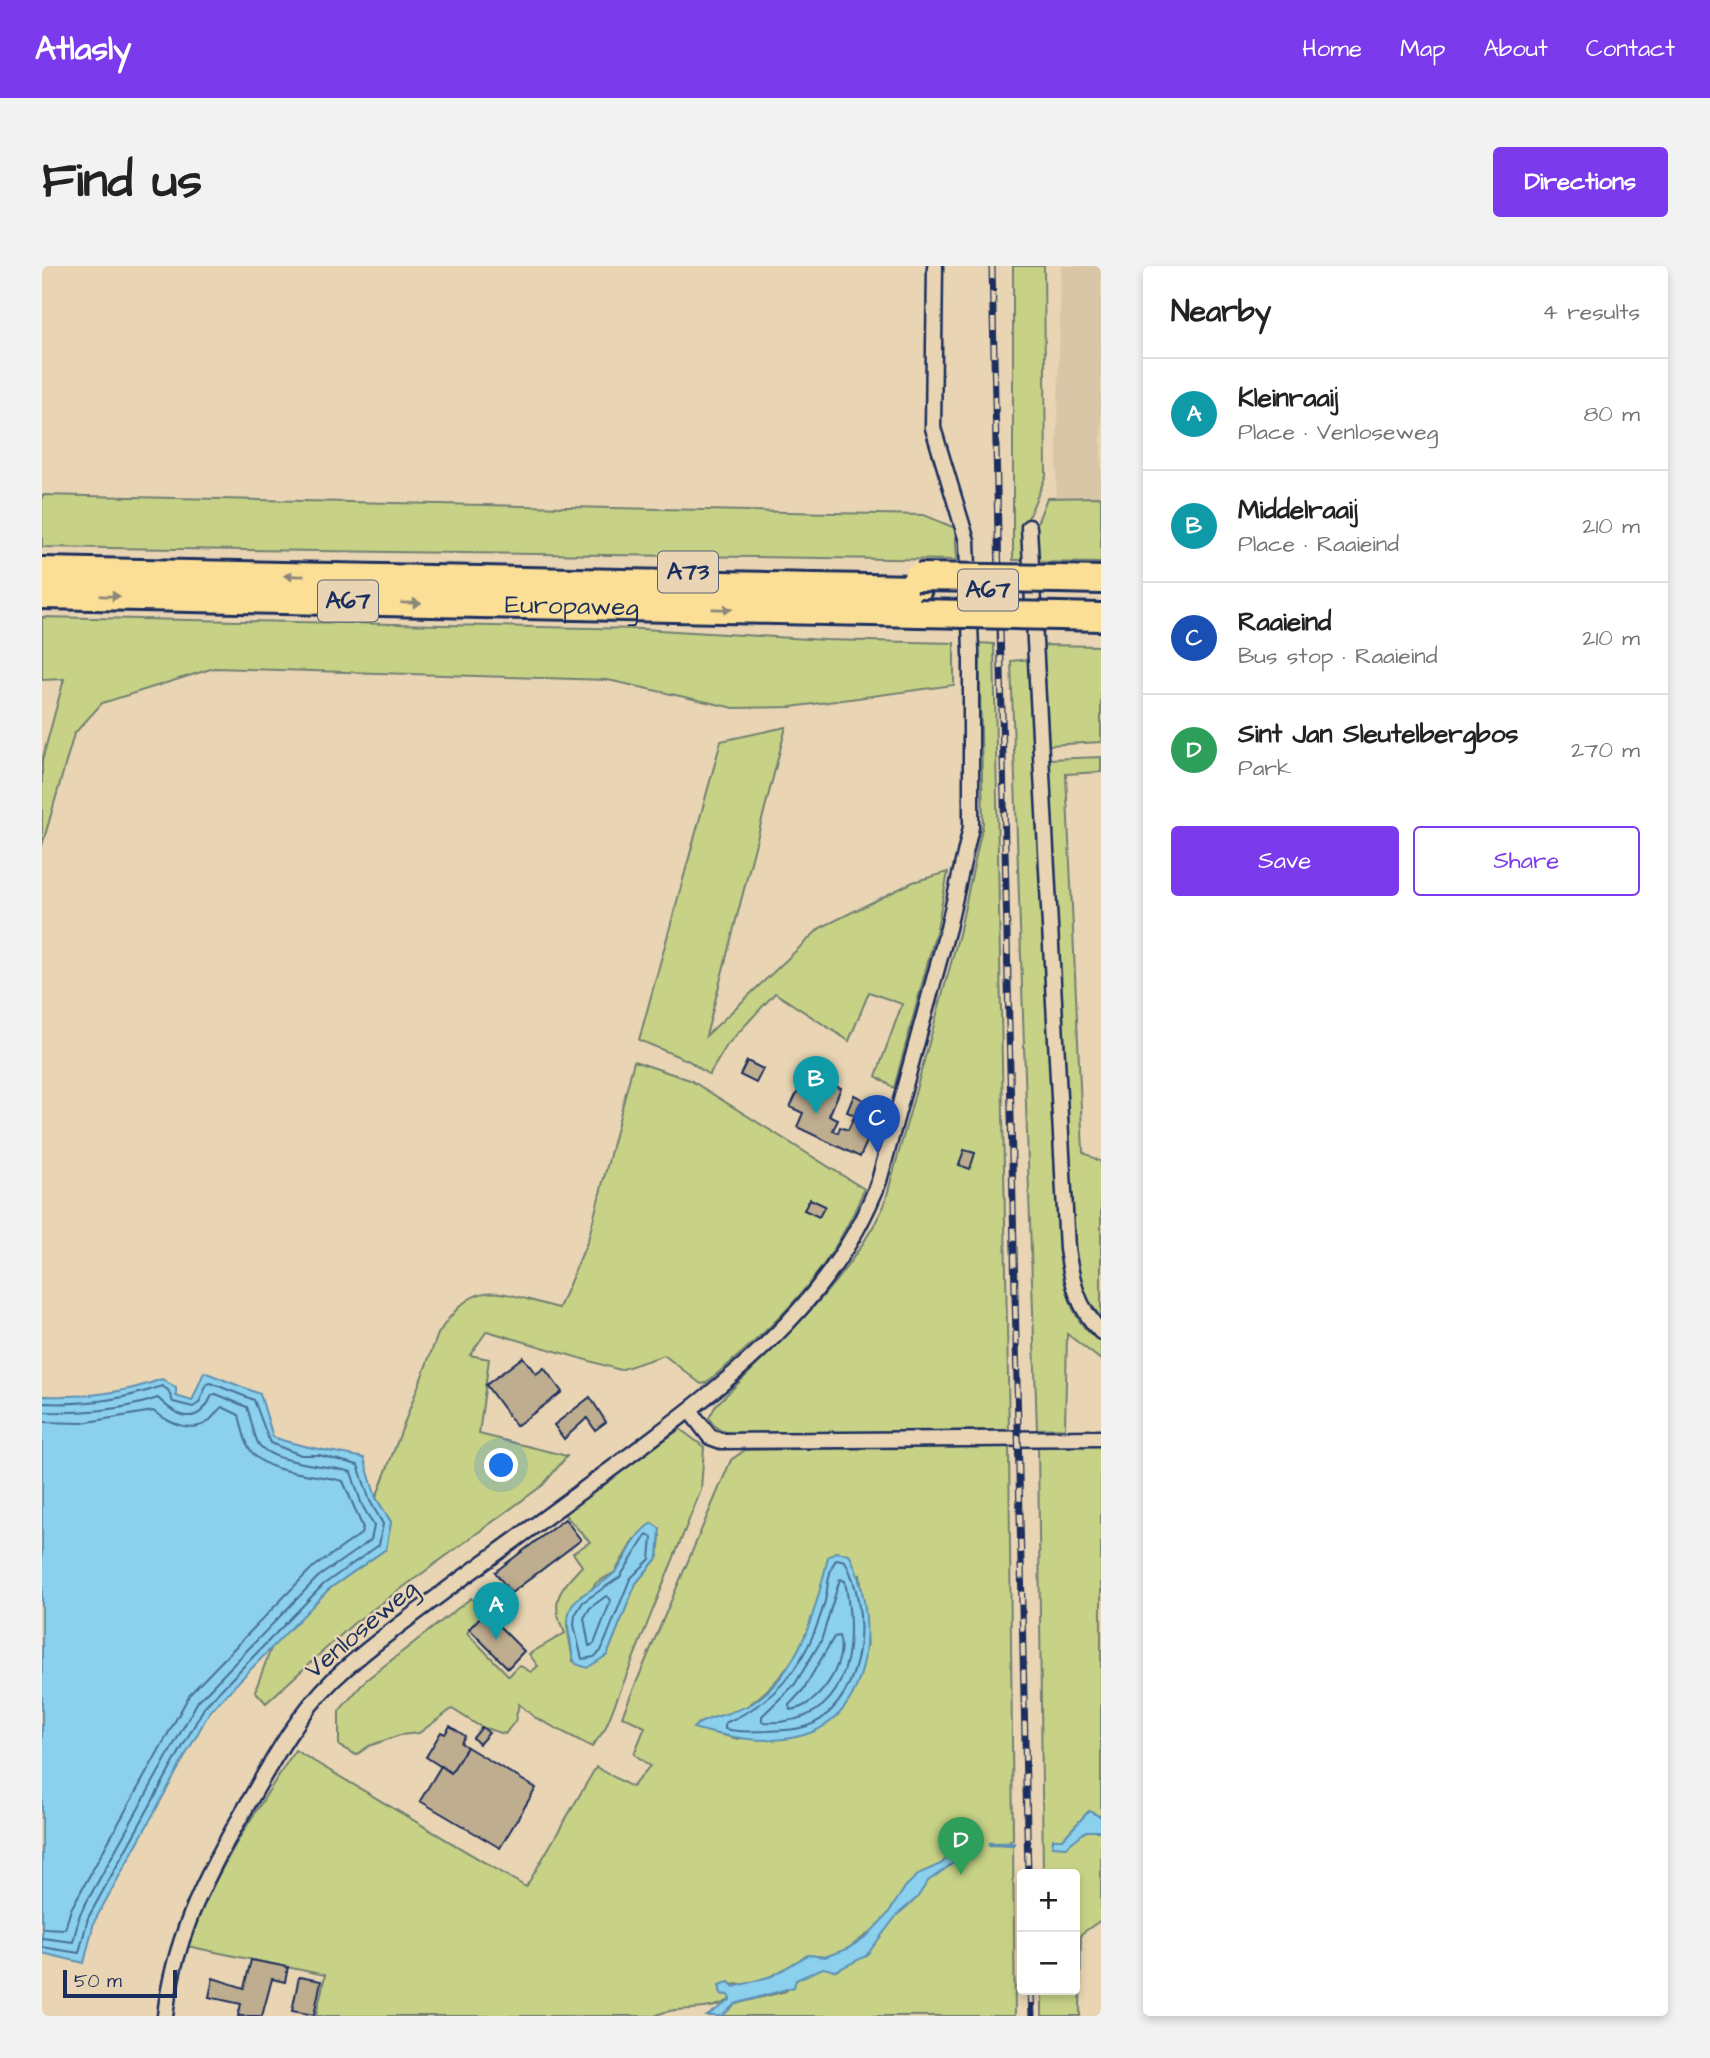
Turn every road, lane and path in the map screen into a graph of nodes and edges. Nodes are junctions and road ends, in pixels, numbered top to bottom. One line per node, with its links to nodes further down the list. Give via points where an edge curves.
1 (935, 266): 11 (street, Venloseweg, via 933,428 967,541 971,827 945,940 869,1207 834,1270 812,1298 749,1361)
2 (1029, 527): 10 (street, via 1067,1249 1074,1293)
3 (42, 571): 6 (highway, Europaweg / A67, one-way to 3)
4 (1101, 580): 8 (highway)
5 (1101, 592): 8 (highway, Europaweg / A67)
6 (918, 593): 7 (highway, Europaweg / A67, one-way to 6); 8 (highway, Europaweg / A67)
7 (42, 595)
8 (1059, 595): 9 (highway, Europaweg / A67)
9 (1101, 617)
10 (1101, 1332)
11 (690, 1410): 12 (street, via 710,1437 721,1441); 13 (street, Venloseweg, via 389,1633 312,1703 280,1749 192,1909 174,1963)
12 (1101, 1438)
13 (165, 2016)

